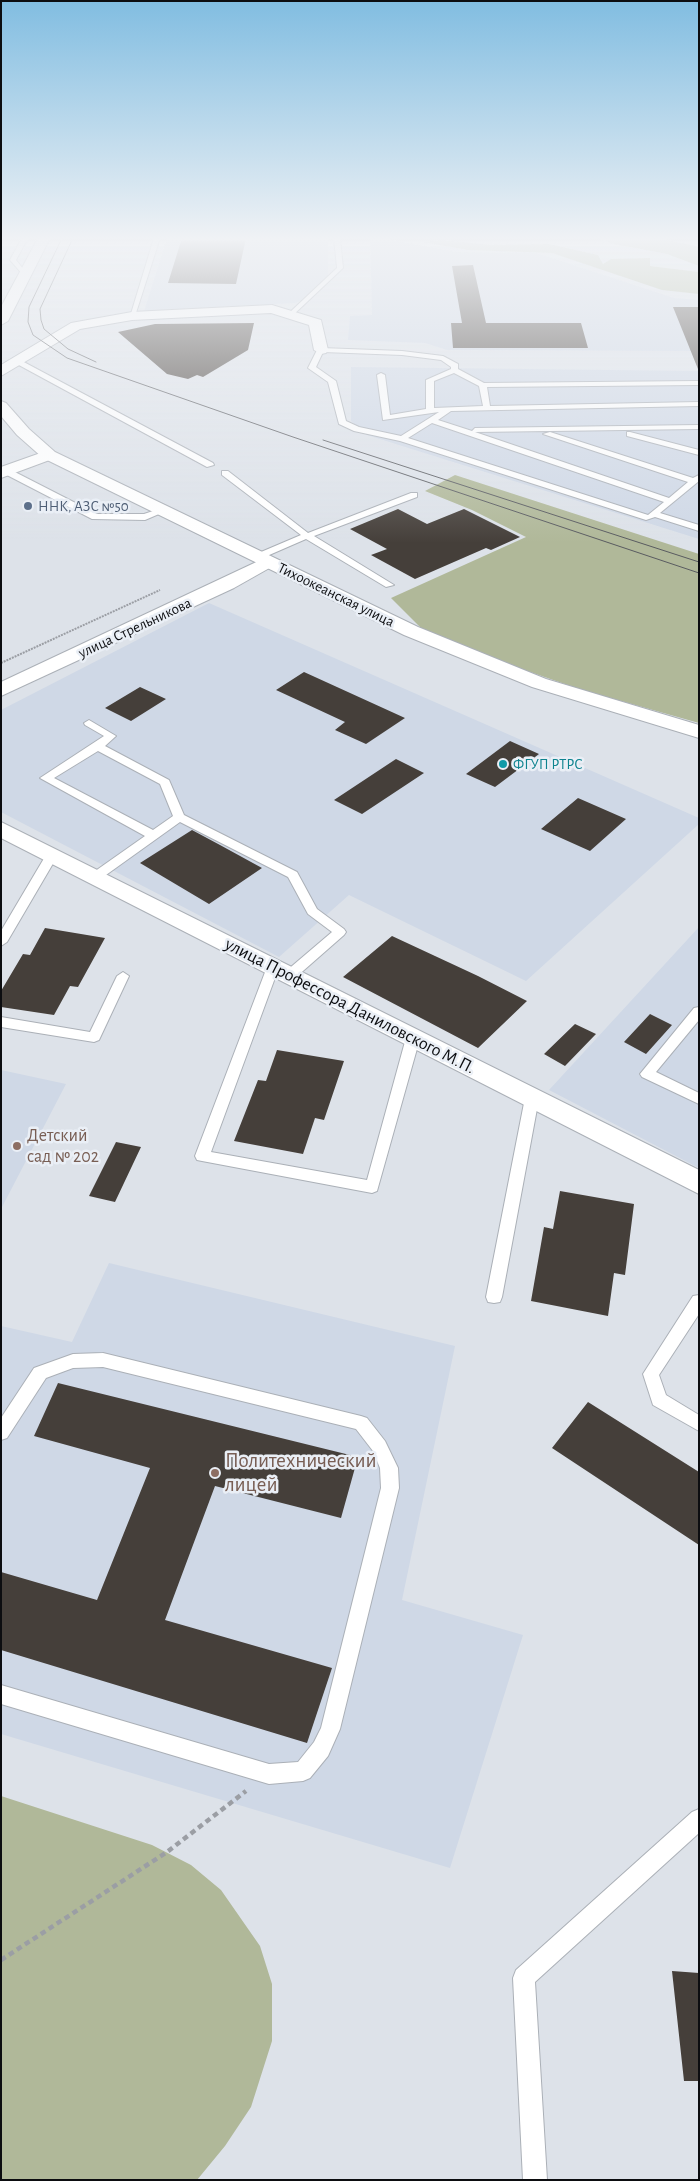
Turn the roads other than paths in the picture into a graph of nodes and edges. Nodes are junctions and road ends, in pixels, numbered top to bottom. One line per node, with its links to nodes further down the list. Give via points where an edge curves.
1 (55, 340): 4 (street)
2 (319, 340): 3 (street)
3 (321, 350): 5 (lane, via 443,358 455,366); 18 (lane, via 312,368 332,381 342,422 357,429)
4 (20, 362): 6 (street); 21 (lane)
5 (454, 370): 9 (lane); 13 (lane, via 430,380)
6 (1, 372)
7 (381, 375): 13 (lane, via 386,418)
8 (699, 383): 9 (lane)
9 (483, 385): 12 (lane)
10 (699, 404): 12 (lane)
11 (1, 406): 20 (street, Тихоокеанская улица, via 22,432)
12 (487, 408): 13 (lane, via 449,409)
13 (430, 416): 15 (lane); 18 (lane)
14 (699, 427): 17 (lane)
15 (462, 430): 16 (lane); 26 (lane)
16 (534, 430): 17 (lane); 24 (lane)
17 (616, 430): 19 (lane)
18 (402, 439): 28 (lane, via 649,518)
19 (699, 453)
20 (49, 455): 22 (street); 27 (street, Тихоокеанская улица)
21 (210, 465)
22 (4, 472): 27 (lane, via 95,517 145,516)
23 (225, 473): 30 (lane)
24 (696, 479): 26 (lane)
25 (414, 495): 30 (lane)
26 (670, 501): 28 (lane)
27 (162, 511): 31 (street, Тихоокеанская улица)
28 (654, 514): 29 (lane)
29 (699, 528)
30 (307, 536): 31 (lane); 32 (lane)
31 (262, 560): 33 (street, улица Стрельникова, via 227,584); 35 (street, Тихоокеанская улица, via 411,631 539,683)
32 (389, 585)
33 (1, 690)
34 (89, 723): 36 (lane, via 111,736)
35 (699, 732)
36 (98, 746): 37 (lane, via 165,782); 39 (lane, via 46,778)
37 (178, 817): 39 (lane); 43 (lane, via 293,875 312,911 340,932)
38 (1, 829): 40 (street, улица Профессора Даниловского М.П.)
39 (153, 835): 41 (lane)
40 (52, 855): 41 (street, улица Профессора Даниловского М.П.); 42 (lane)
41 (95, 877): 43 (street, улица Профессора Даниловского М.П.)
42 (1, 942)
43 (281, 971): 47 (street, улица Профессора Даниловского М.П.); 47 (lane, via 202,1156 372,1188)
44 (123, 976): 46 (lane, via 94,1038)
45 (699, 1011): 49 (lane, via 647,1074)
46 (1, 1022)
47 (413, 1038): 48 (street, улица Профессора Даниловского М.П.)
48 (532, 1098): 50 (street, улица Профессора Даниловского М.П.); 51 (lane)
49 (699, 1099)
50 (699, 1183)
51 (494, 1297)
52 (699, 1301): 53 (lane, via 651,1374 659,1400)
53 (699, 1424)
54 (1, 1433): 55 (lane, via 40,1373 73,1360 104,1360 361,1423 379,1446 389,1468 390,1488 330,1729 303,1771 269,1774)
55 (1, 1694)
56 (699, 1819): 57 (lane, via 524,1978)
57 (535, 2180)

